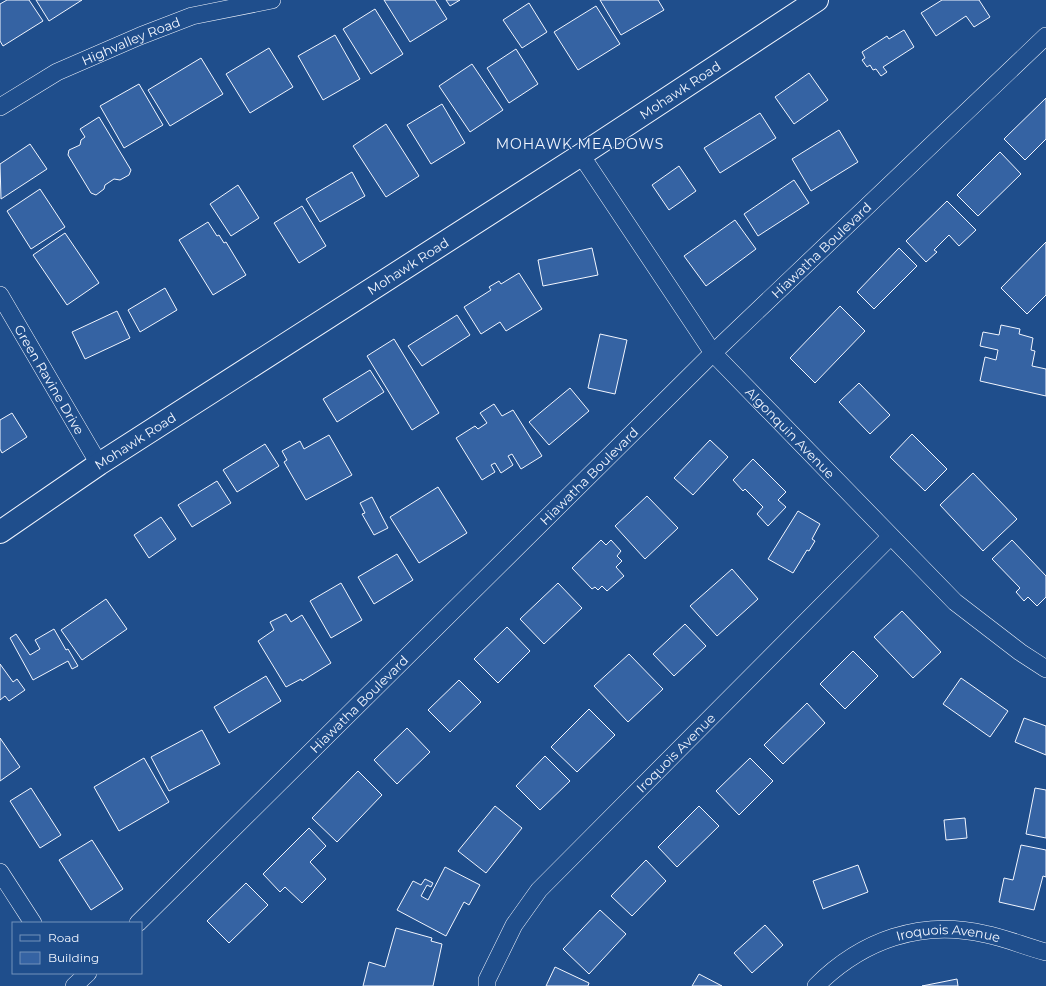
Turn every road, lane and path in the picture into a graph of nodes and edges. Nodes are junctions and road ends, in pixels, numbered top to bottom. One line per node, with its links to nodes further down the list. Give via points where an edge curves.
1 (272, 0): 4 (street, Highvalley Road, via 192,16 140,36 57,72)
2 (817, 0): 5 (main road, Mohawk Road)
3 (1046, 36): 7 (street, Hiawatha Boulevard)
4 (0, 107)
5 (581, 155): 7 (street, Algonquin Avenue); 8 (main road, Mohawk Road)
6 (0, 295): 8 (street, Green Ravine Drive)
7 (713, 353): 10 (street, Algonquin Avenue); 14 (street, Hiawatha Boulevard)
8 (99, 464): 9 (main road, Mohawk Road)
9 (0, 532)
10 (890, 537): 11 (street, Algonquin Avenue, via 955,602); 19 (street, Iroquois Avenue, via 539,890 514,925)
11 (1046, 669)
12 (0, 872): 13 (street)
13 (32, 922)
14 (139, 922)
15 (1046, 952): 20 (street, Iroquois Avenue, via 985,934 943,928 896,935 862,950)
16 (67, 974): 18 (street)
17 (87, 974): 18 (street)
18 (74, 986)
19 (487, 986)
20 (816, 986)

